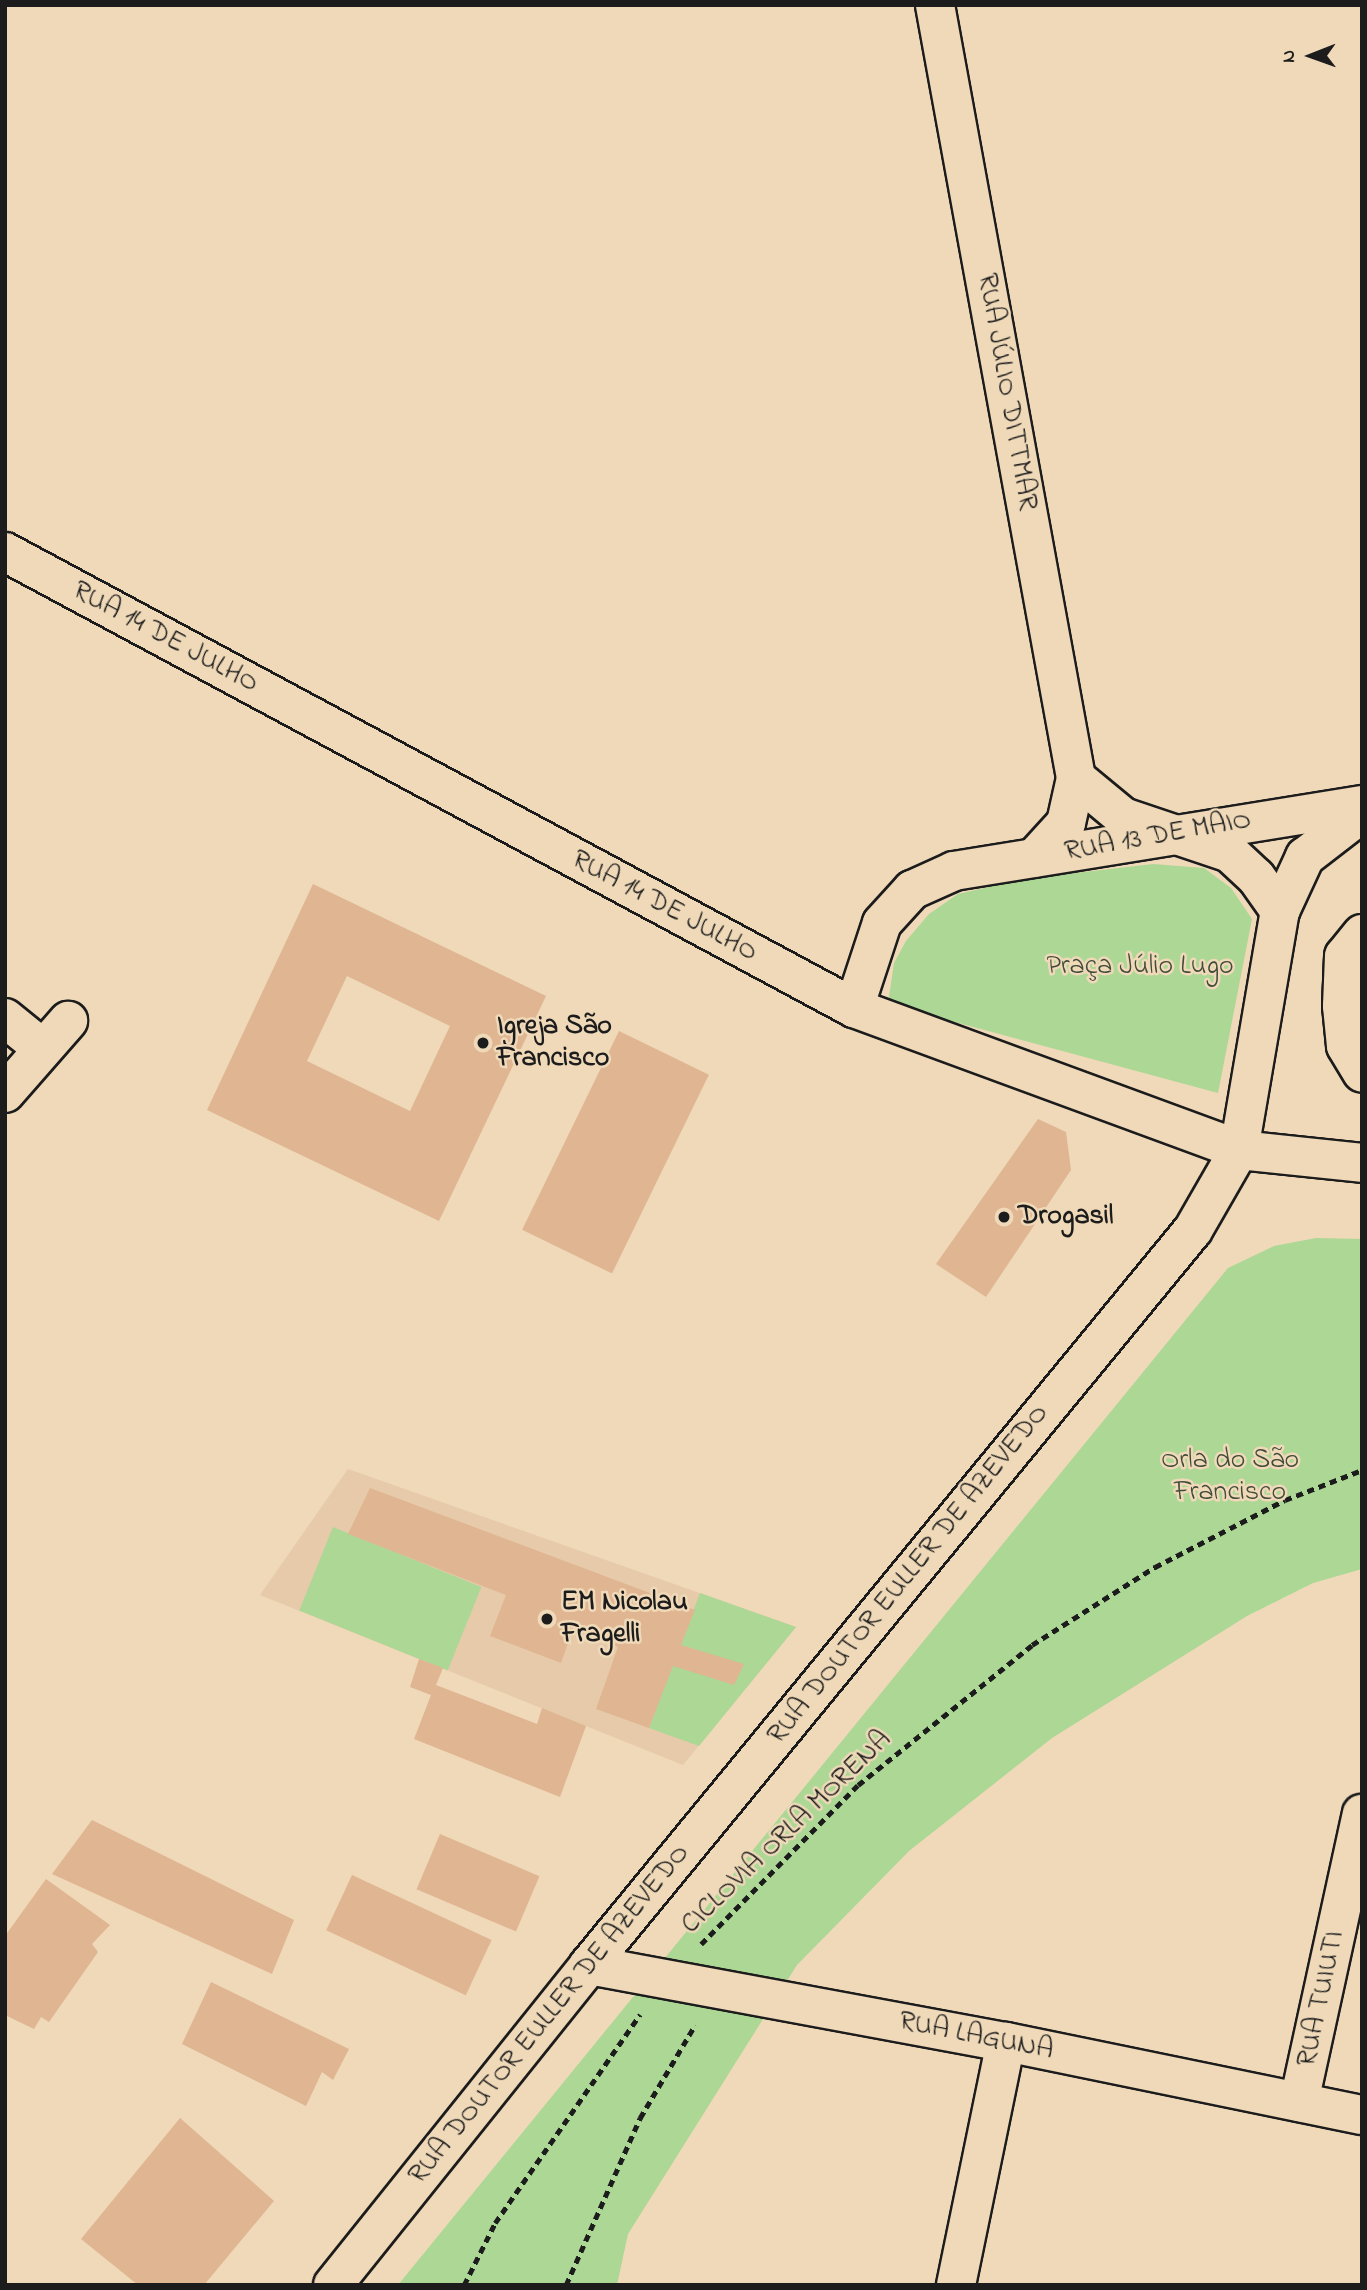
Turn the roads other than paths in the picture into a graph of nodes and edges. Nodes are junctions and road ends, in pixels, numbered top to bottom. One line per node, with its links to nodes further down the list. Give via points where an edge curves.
1 (935, 5): 3 (street, RUA JÚLIO DITTMAR)
2 (5, 552): 10 (street, RUA 14 DE JULHO)
3 (1076, 778): 6 (street, via 1123,817); 7 (street, RUA JÚLIO DITTMAR, via 1066,823)
4 (1362, 805): 6 (street, RUA 13 DE MAIO)
5 (1362, 813): 8 (street, RUA DOUTOR EULLER DE AZEVEDO, via 1305,857)
6 (1173, 832): 7 (street, RUA 13 DE MAIO); 8 (street, via 1230,853 1256,877)
7 (1034, 858): 10 (street, RUA 13 DE MAIO, via 954,871 912,890 882,923)
8 (1280, 911): 14 (street, RUA DOUTOR EULLER DE AZEVEDO)
9 (1362, 934): 12 (street, via 1344,956 1342,1006 1346,1046)
10 (854, 1008): 14 (street, RUA 14 DE JULHO)
11 (5, 1018): 13 (street, via 55,1035)
12 (1362, 1073)
13 (5, 1093)
14 (1238, 1150): 15 (street, RUA 14 DE JULHO); 17 (street, RUA DOUTOR EULLER DE AZEVEDO, via 1193,1230)
15 (1362, 1163)
16 (1362, 1814): 19 (street, RUA TUIUTI)
17 (589, 1965): 18 (street, RUA LAGUNA); 21 (street, RUA DOUTOR EULLER DE AZEVEDO)
18 (1006, 2042): 19 (street, RUA LAGUNA); 22 (street)
19 (1299, 2102): 20 (street, RUA LAGUNA)
20 (1362, 2115)
21 (333, 2285)
22 (956, 2285)

